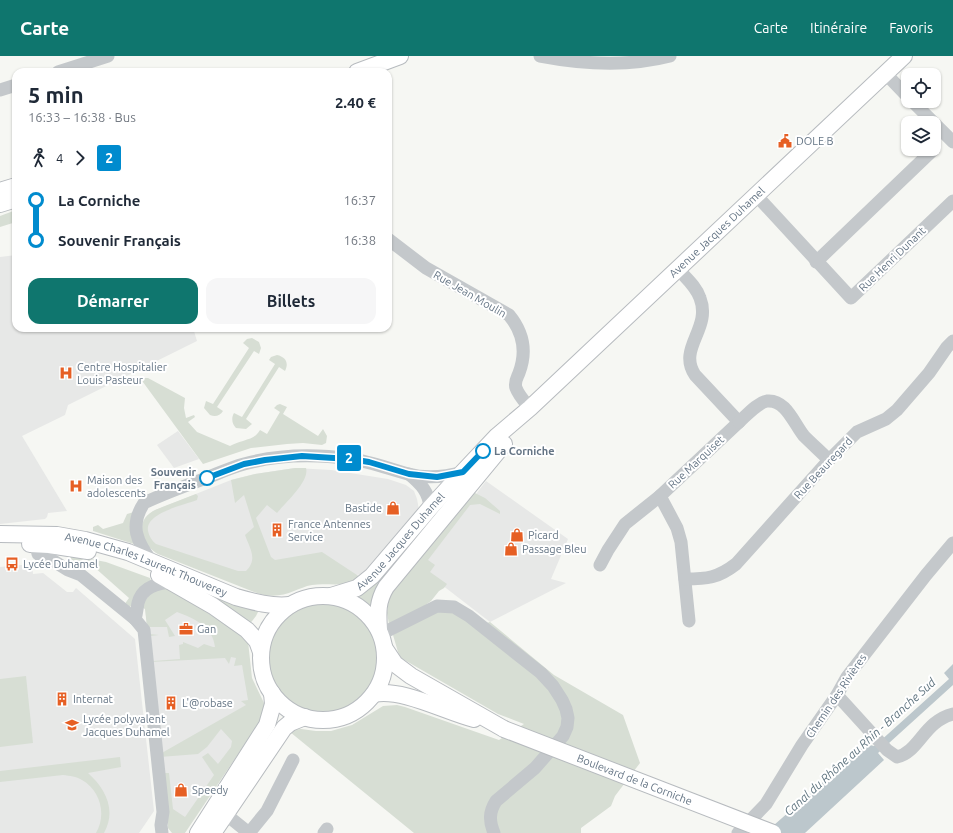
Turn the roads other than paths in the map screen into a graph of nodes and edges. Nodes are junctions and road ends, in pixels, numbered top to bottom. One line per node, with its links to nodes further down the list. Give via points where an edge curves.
1 (108, 56): 6 (street)
2 (400, 56): 7 (main road)
3 (540, 56): 4 (street, via 599,63 648,61)
4 (670, 56)
5 (899, 58): 8 (main road, Avenue Jacques Duhamel)
6 (70, 68)
7 (368, 68)
8 (886, 74): 11 (street); 18 (main road, Avenue Jacques Duhamel)
9 (12, 86): 10 (street)
10 (0, 90)
11 (901, 90)
12 (919, 108): 13 (street)
13 (950, 139): 14 (street)
14 (941, 145)
15 (927, 156): 23 (street)
16 (12, 187): 17 (main road)
17 (0, 191)
18 (756, 195): 23 (street, Rue Henri Dunant); 24 (main road, Avenue Jacques Duhamel)
19 (12, 200): 21 (main road)
20 (953, 201): 23 (street, Rue Henri Dunant, via 851,298)
21 (0, 204)
22 (392, 242): 26 (street, Rue Jean Moulin, via 426,268 509,315 523,342 522,362 516,387)
23 (816, 262)
24 (678, 269): 26 (main road, Avenue Jacques Duhamel); 27 (street, via 697,291 703,307 701,325 689,356 691,369)
25 (953, 341): 28 (street, Rue Beauregard, via 892,415 857,432)
26 (530, 408): 30 (main road, Avenue Jacques Duhamel, via 503,445)
27 (739, 422): 28 (street, Rue Marquiset, via 759,405 768,401 781,404 804,435); 31 (street, Rue Marquiset)
28 (829, 460): 39 (street, Rue Beauregard, via 736,564 716,576)
29 (409, 474): 30 (street, via 437,477); 32 (street, via 426,491); 37 (street, via 375,464 319,456 282,457 237,466 144,503 140,509 136,531 142,548)
30 (468, 476): 32 (main road, Avenue Jacques Duhamel); 45 (main road, Avenue Jacques Duhamel, via 386,586 378,610)
31 (660, 496): 38 (street, via 625,524); 39 (street, Rue Marquiset, via 677,528)
32 (430, 508): 41 (main road, Avenue Jacques Duhamel, via 372,576 357,588)
33 (0, 534): 37 (main road, Avenue Charles Laurent Thouverey, via 63,535 106,545)
34 (953, 543): 49 (street, Chemin des Rivières, via 847,677)
35 (36, 544): 36 (main road, Avenue Charles Laurent Thouverey); 40 (main road, Avenue Charles Laurent Thouverey, via 98,553 142,567); 43 (street, via 38,554 81,575)
36 (0, 545)
37 (152, 562): 42 (main road, Avenue Charles Laurent Thouverey, via 251,601 278,606)
38 (600, 566)
39 (685, 579): 44 (street, Rue Marquiset)
40 (172, 582): 43 (street, via 158,584 144,591 138,602); 46 (main road, Avenue Charles Laurent Thouverey, via 247,630)
41 (331, 596): 42 (main road, via 307,598); 45 (main road, via 362,609 372,619)
42 (290, 605): 46 (main road, via 278,615 269,628)
43 (135, 618): 55 (street, via 144,630 163,812 160,825)
44 (689, 621)
45 (382, 638): 48 (main road, via 384,670); 52 (main road, Boulevard de la Corniche, via 395,664); 59 (street, via 437,606 454,607 541,673 562,700 568,718 563,736 535,768 492,807 491,827)
46 (261, 652): 47 (main road, via 264,676)
47 (272, 693): 51 (main road, via 287,708); 54 (main road, via 267,725)
48 (374, 694): 51 (main road, via 357,710 343,716 328,720); 52 (main road, Boulevard de la Corniche, via 383,692 406,697)
49 (837, 695): 50 (street, via 887,750 897,757 905,755 929,727); 60 (street, Chemin des Rivières, via 802,745 766,804)
50 (953, 714)
51 (305, 717): 54 (main road, via 284,728)
52 (500, 727): 61 (main road, Boulevard de la Corniche, bridge)
53 (293, 760): 58 (street, via 267,811)
54 (221, 810): 56 (main road); 57 (main road); 58 (street)
55 (162, 833)
56 (198, 833)
57 (213, 833)
58 (249, 833)
59 (494, 833)
60 (738, 833)
61 (773, 833)

